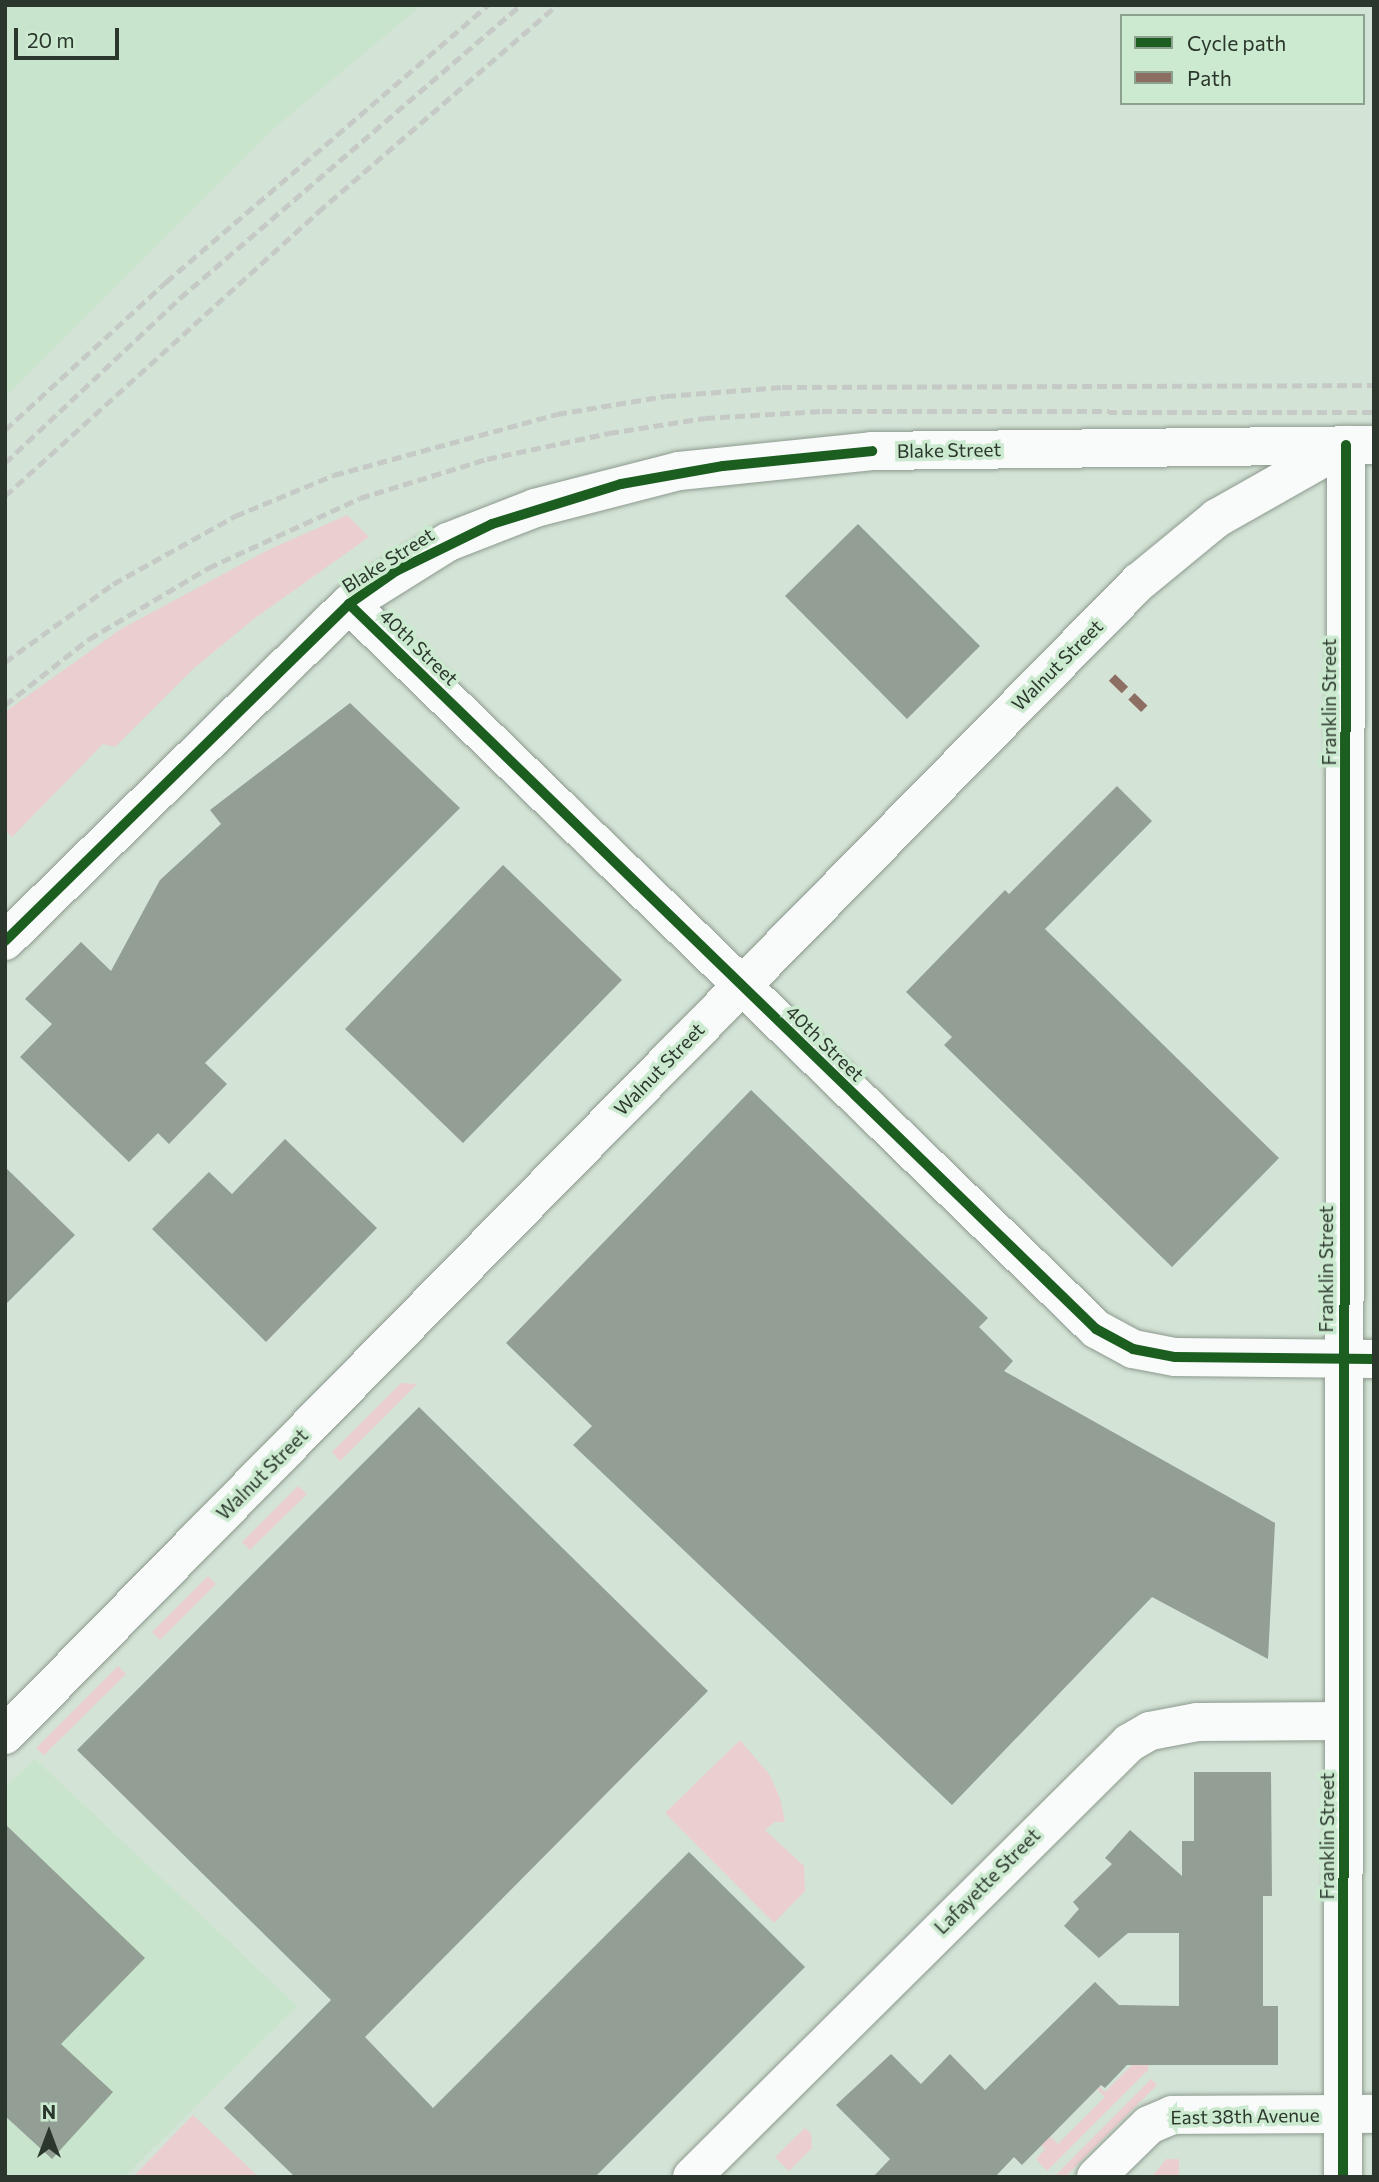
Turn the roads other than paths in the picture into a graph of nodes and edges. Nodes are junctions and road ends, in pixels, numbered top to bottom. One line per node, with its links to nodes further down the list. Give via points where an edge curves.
1 (1360, 445): 2 (street, Blake Street, via 872,452 679,471 574,495 492,524 396,571); 4 (street, Walnut Street, via 1217,518 1139,582); 5 (street, Franklin Street)
2 (349, 604): 3 (street, Blake Street); 4 (street, 40th Street)
3 (5, 941)
4 (742, 986): 5 (street, 40th Street, via 1096,1329 1133,1349 1175,1357); 8 (street, Walnut Street)
5 (1359, 1359): 6 (street, Franklin Street)
6 (1359, 1545): 7 (street, Franklin Street)
7 (1344, 1721): 9 (street, Franklin Street); 10 (street, Lafayette Street, via 1197,1722 1150,1731 1129,1742)
8 (5, 1735)
9 (1359, 2114): 11 (street, East 38th Avenue, via 1183,2114 1159,2118); 12 (street, Franklin Street)
10 (692, 2177)
11 (1096, 2177)
12 (1343, 2177)

